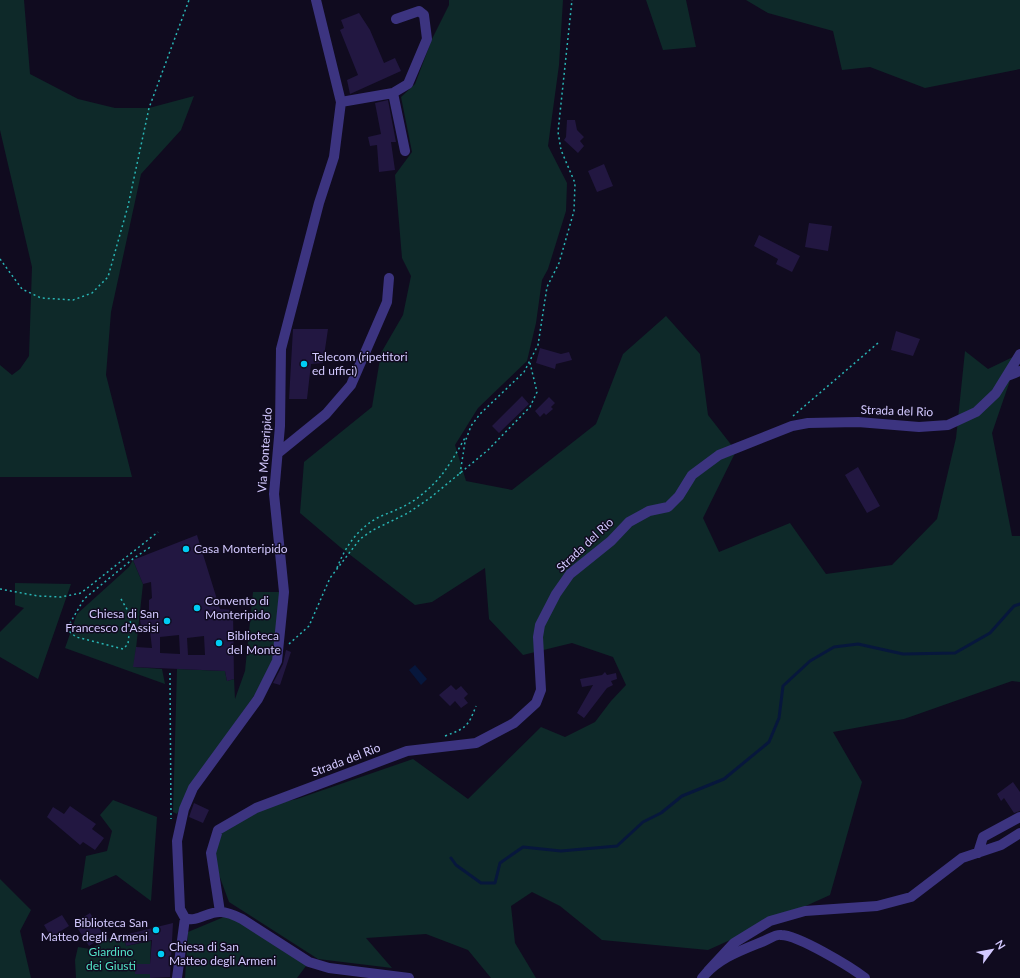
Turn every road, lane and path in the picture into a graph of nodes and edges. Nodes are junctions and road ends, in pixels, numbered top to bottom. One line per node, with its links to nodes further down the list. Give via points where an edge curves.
1 (189, 0): 8 (path, via 149,108 128,206 108,277 92,293 73,300 41,298 22,290)
2 (316, 0): 6 (street, Via Monteripido)
3 (572, 0): 12 (path, via 558,132 561,150 575,183 574,211 559,263 547,287 538,345)
4 (396, 19): 5 (street, via 419,11 424,15 427,39 408,84)
5 (393, 93): 6 (street); 7 (street)
6 (341, 102): 17 (street, Via Monteripido, via 334,157 319,203 281,349)
7 (405, 151)
8 (0, 259)
9 (389, 278): 17 (street, via 387,302 351,385 326,414)
10 (878, 343): 15 (path)
11 (1020, 354): 14 (street, Strada del Rio)
12 (530, 363): 16 (path, via 524,372 480,414); 18 (path, via 537,392 530,407 488,450)
13 (1020, 371): 14 (street)
14 (1007, 376): 30 (street, Strada del Rio, via 996,394 976,412 948,425 919,427 858,422 808,423 792,426 719,454 692,475 679,496 668,507 649,511 629,522 611,541 570,574 540,625 538,637 541,690 536,703 514,723 476,743 407,751 256,808 218,830 211,853)
15 (792, 417)
16 (467, 435): 18 (path); 21 (path, via 451,464 437,481 411,503 364,527 347,546)
17 (278, 453): 31 (street, Via Monteripido, via 274,494 284,592 277,661 258,699 193,788 184,809 177,841 180,909)
18 (460, 474): 21 (path, via 420,505 360,539)
19 (158, 532): 22 (path, via 82,593 61,597 38,596)
20 (152, 546): 23 (path, via 84,599 69,625 70,632 76,638 123,649 128,644 131,616)
21 (336, 569): 24 (path, via 309,626)
22 (0, 589)
23 (121, 599)
24 (287, 645)
25 (476, 706): 26 (path, via 469,724)
26 (441, 737)
27 (1020, 817): 29 (street, via 983,837)
28 (1020, 833): 29 (street, via 1001,845)
29 (978, 853): 32 (street, via 962,858 911,897 877,906 805,911 770,921 734,942)
30 (220, 912): 31 (street, via 191,920); 34 (street, via 242,919 309,962 329,968)
31 (185, 918): 33 (street, Via Monteripido)
32 (705, 975): 35 (street, via 731,954 780,934 808,944)
33 (177, 978)
34 (410, 978)
35 (865, 978)

